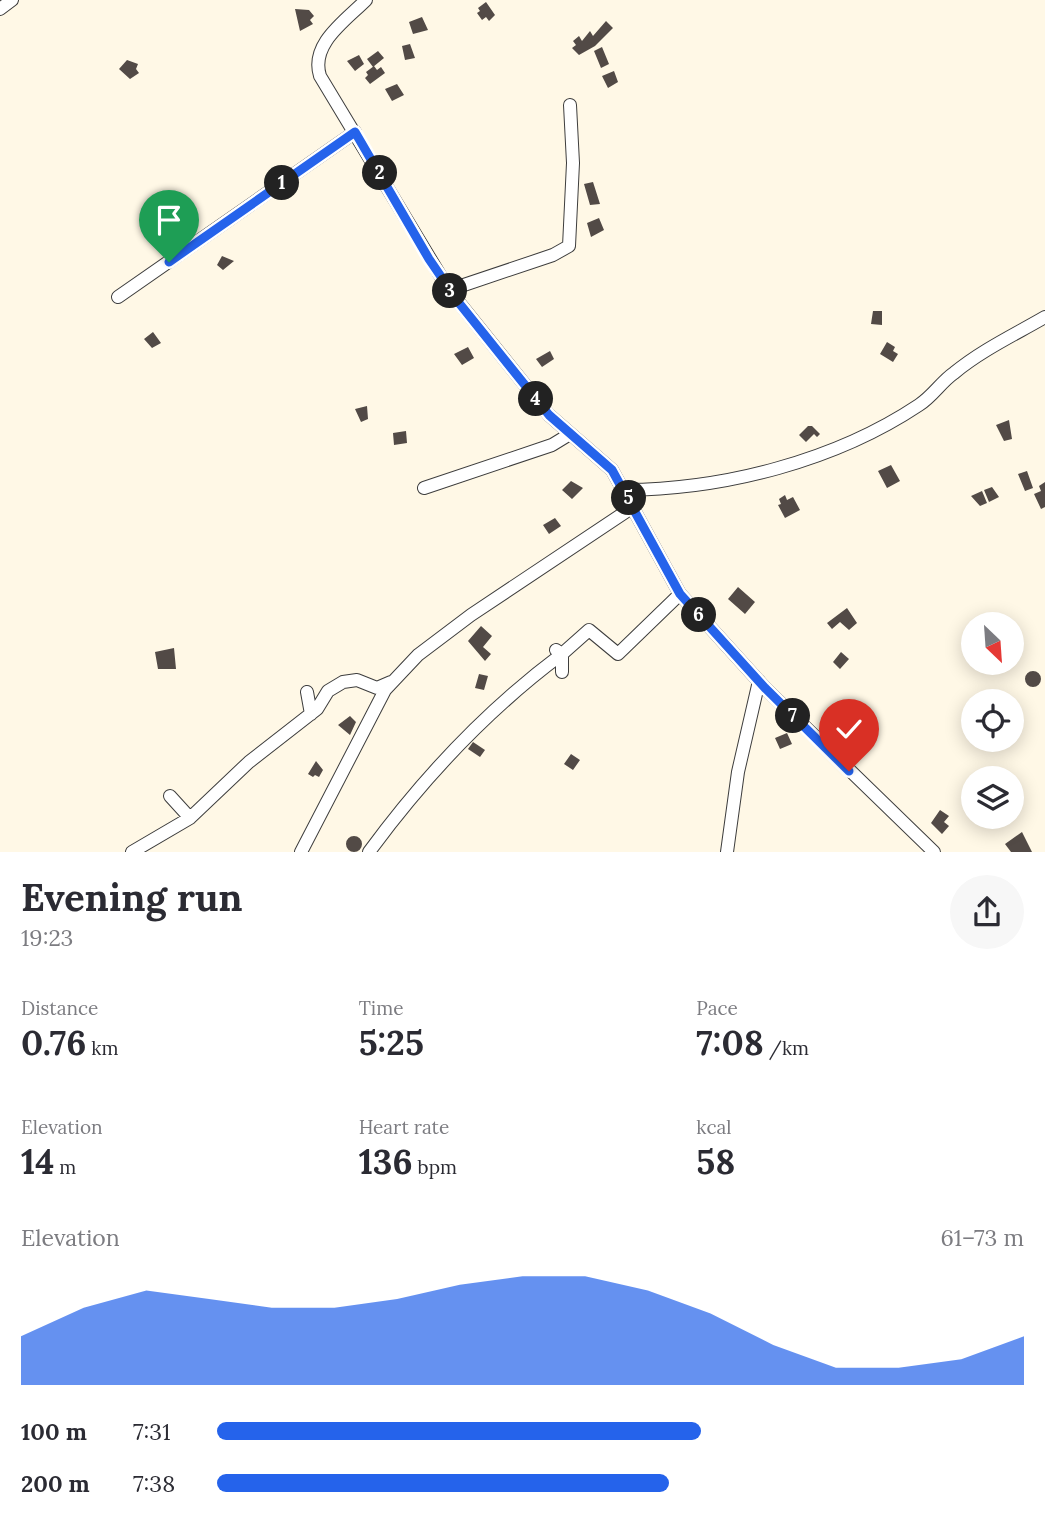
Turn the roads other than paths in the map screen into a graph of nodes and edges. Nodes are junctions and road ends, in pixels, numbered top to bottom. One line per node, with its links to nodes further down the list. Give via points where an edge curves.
1 (12, 0): 3 (street)
2 (366, 0): 5 (street, via 317,56 320,76)
3 (0, 9)
4 (570, 105): 6 (street, via 569,246)
5 (355, 132): 6 (street); 7 (street)
6 (449, 290): 9 (street, via 549,415)
7 (118, 297)
8 (1045, 317): 11 (street, via 984,351 902,416 841,446 726,480)
9 (570, 434): 10 (street, via 552,445); 11 (street, via 601,458)
10 (424, 488)
11 (625, 490): 12 (street)
12 (633, 507): 13 (street); 16 (street, via 471,615 418,654)
13 (680, 594): 14 (street, via 618,654 589,630); 17 (street)
14 (559, 652): 15 (street); 24 (street, via 432,770)
15 (562, 672)
16 (394, 681): 19 (street, via 377,688 357,680 343,682 328,691); 23 (street, via 375,708)
17 (758, 681): 25 (street); 26 (street)
18 (307, 692): 19 (street)
19 (311, 714): 21 (street, via 249,762)
20 (170, 796): 21 (street)
21 (190, 818): 22 (street)
22 (132, 852)
23 (301, 852)
24 (369, 852)
25 (727, 852)
26 (934, 852)

